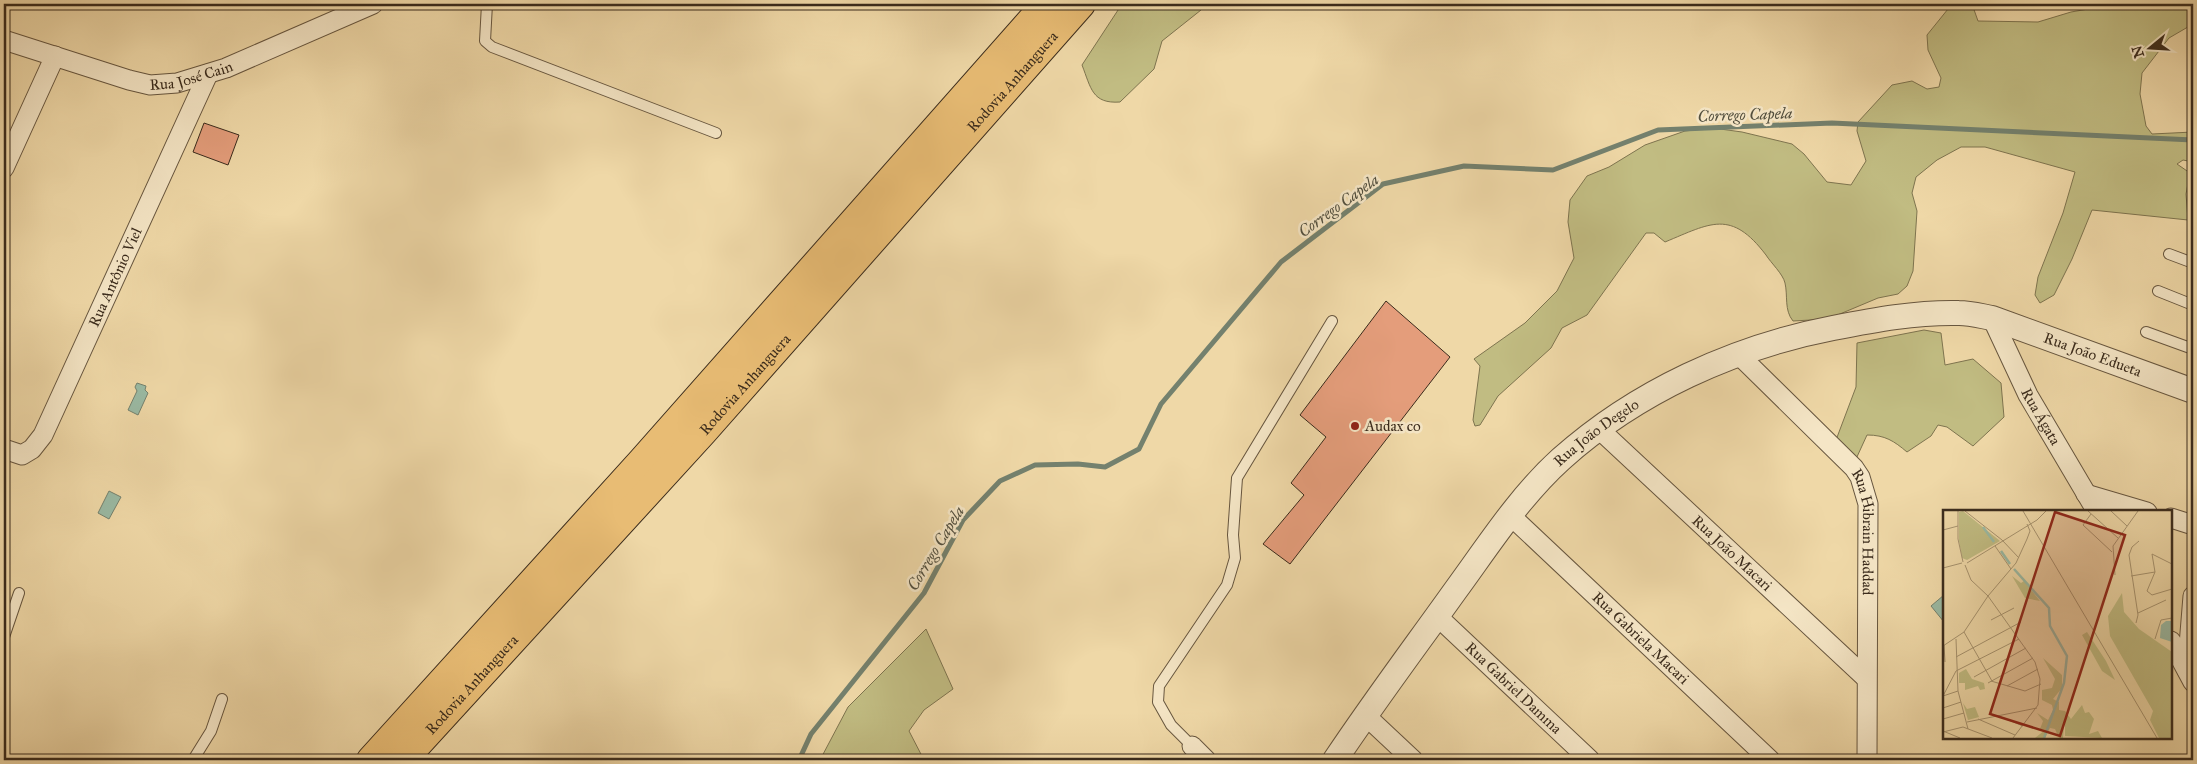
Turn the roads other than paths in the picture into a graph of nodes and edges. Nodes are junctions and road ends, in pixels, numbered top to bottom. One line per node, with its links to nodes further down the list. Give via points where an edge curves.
1 (372, 4): 7 (street, Rua José Cain)
2 (487, 4): 8 (lane, via 485,41 492,47)
3 (1046, 4): 39 (highway, Rodovia Anhanguera, via 642,461)
4 (1081, 4): 40 (highway, Rodovia Anhanguera, via 703,432)
5 (4, 40): 6 (street, Rua José Cain)
6 (55, 56): 7 (street, Rua José Cain, via 150,84 177,84); 9 (street)
7 (208, 74): 21 (street, Rua Antônio Viel, via 43,435 32,449 22,455)
8 (716, 133)
9 (4, 168)
10 (2169, 254): 11 (lane)
11 (2193, 263)
12 (2158, 291): 13 (lane)
13 (2193, 304)
14 (1992, 318): 18 (street, Rua João Degelo, via 1960,313 1883,319 1808,333); 19 (street, Rua João Edueta); 22 (street, Rua Ágata, via 2028,395)
15 (1332, 321): 37 (lane, via 1237,478 1232,535 1234,558 1227,586 1159,686 1158,702 1171,725)
16 (2146, 332): 17 (lane)
17 (2193, 349)
18 (1738, 354): 20 (street, Rua João Degelo, via 1693,373); 34 (street, Rua Hibrain Haddad, via 1860,477 1868,504)
19 (2193, 391)
20 (1599, 429): 25 (street, Rua João Degelo, via 1541,479); 34 (street, Rua João Macari)
21 (4, 449)
22 (2086, 494): 23 (street, Rua Ágata); 24 (street)
23 (2096, 510)
24 (2140, 510)
25 (1511, 516): 30 (street, Rua João Degelo); 45 (street, Rua Gabriela Macari)
26 (2172, 518): 27 (street)
27 (2193, 525)
28 (19, 593): 31 (lane)
29 (2193, 596): 33 (street)
30 (1437, 616): 36 (street, Rua João Degelo); 44 (street, Rua Gabriel Damma)
31 (4, 636)
32 (2172, 643): 33 (street)
33 (2190, 676)
34 (1866, 678): 46 (street, Rua Hibrain Haddad)
35 (222, 699): 38 (lane, via 211,731)
36 (1365, 715): 42 (street, Rua João Degelo); 43 (street)
37 (1192, 746): 41 (street)
38 (194, 760)
39 (371, 760)
40 (403, 760)
41 (1206, 760)
42 (1335, 760)
43 (1413, 760)
44 (1590, 760)
45 (1770, 760)
46 (1867, 760)

